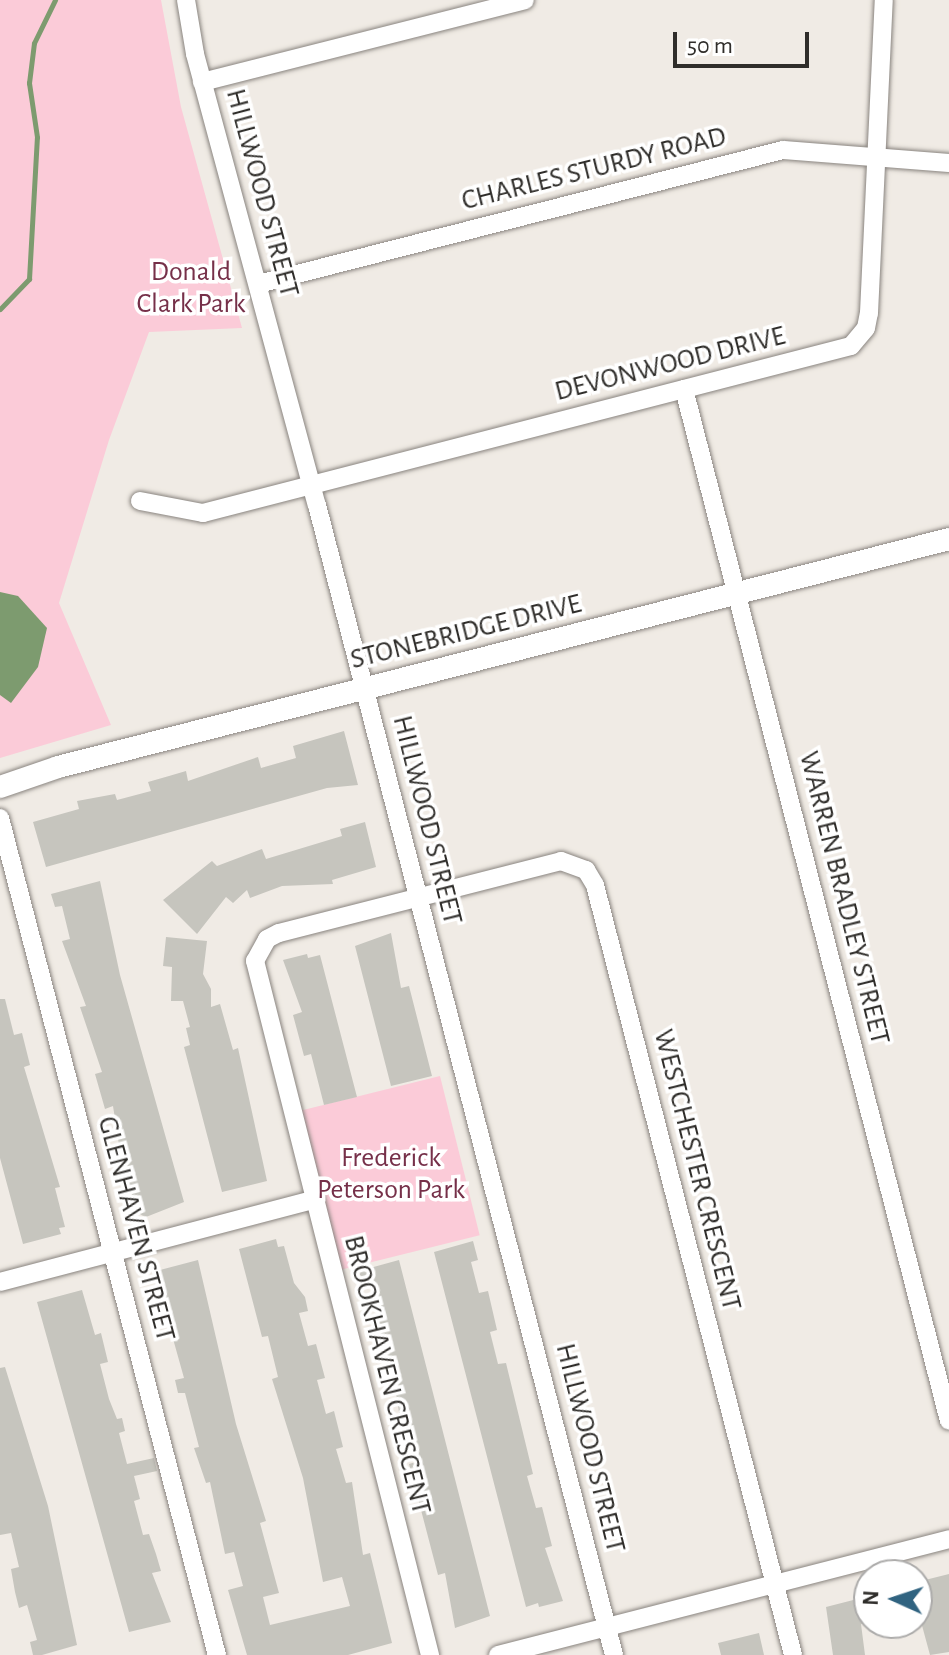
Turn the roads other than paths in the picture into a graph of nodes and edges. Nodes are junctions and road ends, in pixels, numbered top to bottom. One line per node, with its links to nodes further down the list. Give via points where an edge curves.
1 (186, 0): 4 (street, HILLWOOD STREET)
2 (525, 0): 4 (street)
3 (884, 0): 5 (street)
4 (202, 82): 7 (street, HILLWOOD STREET)
5 (876, 154): 6 (street, CHARLES STURDY ROAD); 7 (street, CHARLES STURDY ROAD, via 783,150); 8 (street, DEVONWOOD DRIVE, via 869,313 857,341 841,350)
6 (949, 163)
7 (258, 284): 9 (street, HILLWOOD STREET)
8 (684, 389): 9 (street, DEVONWOOD DRIVE); 12 (street, WARREN BRADLEY STREET)
9 (311, 486): 10 (street, DEVONWOOD DRIVE, via 203,513); 13 (street, HILLWOOD STREET)
10 (140, 501)
11 (949, 539): 12 (street, STONEBRIDGE DRIVE)
12 (737, 593): 13 (street, STONEBRIDGE DRIVE); 20 (street, WARREN BRADLEY STREET)
13 (365, 689): 14 (street, STONEBRIDGE DRIVE, via 58,767); 16 (street, HILLWOOD STREET)
14 (0, 787)
15 (0, 818): 18 (street, GLENHAVEN STREET)
16 (418, 897): 17 (street, BROOKHAVEN CRESCENT, via 279,933 259,949 255,973); 22 (street, WESTCHESTER CRESCENT, via 561,861 586,870 595,885); 23 (street, HILLWOOD STREET)
17 (313, 1200): 18 (street); 25 (street, BROOKHAVEN CRESCENT)
18 (114, 1252): 19 (street); 24 (street, GLENHAVEN STREET)
19 (0, 1282)
20 (949, 1421)
21 (949, 1539): 22 (street)
22 (775, 1583): 23 (street); 28 (street, WESTCHESTER CRESCENT)
23 (606, 1627): 26 (street); 27 (street, HILLWOOD STREET)
24 (217, 1655)
25 (430, 1655)
26 (498, 1655)
27 (614, 1655)
28 (793, 1655)

